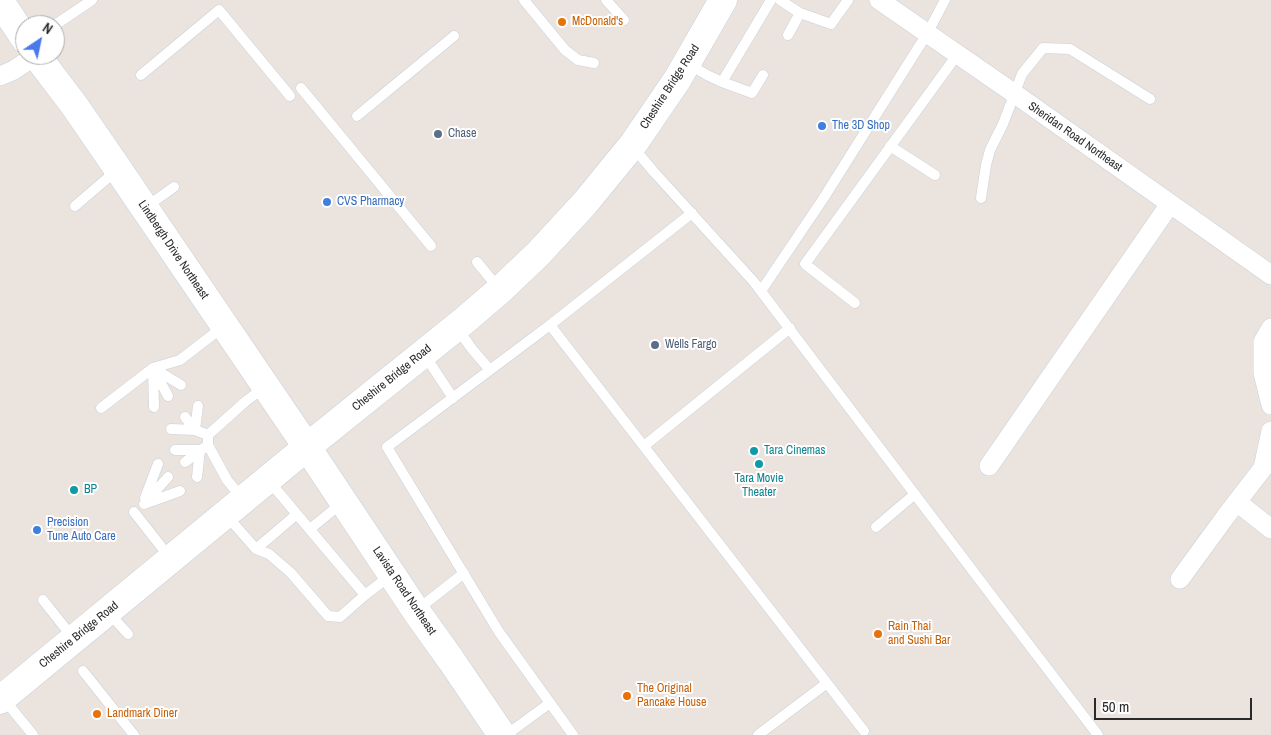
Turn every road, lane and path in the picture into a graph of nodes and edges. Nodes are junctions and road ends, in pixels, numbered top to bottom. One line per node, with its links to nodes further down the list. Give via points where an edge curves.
1 (92, 0): 11 (lane)
2 (524, 0): 21 (lane, via 565,50 578,60)
3 (606, 0): 15 (lane)
4 (771, 0): 28 (lane)
5 (780, 0): 12 (lane)
6 (848, 0): 13 (lane, via 830,24)
7 (879, 0): 18 (street, Sheridan Road Northeast)
8 (945, 0): 18 (lane)
9 (0, 1): 16 (main road)
10 (721, 1): 22 (main road, Cheshire Bridge Road)
11 (80, 3): 14 (lane)
12 (792, 3): 13 (lane)
13 (800, 13): 17 (lane)
14 (65, 16)
15 (624, 20)
16 (15, 24)
17 (788, 34)
18 (927, 34): 20 (street, Sheridan Road Northeast); 48 (lane)
19 (454, 36): 33 (lane)
20 (957, 55): 30 (street, Sheridan Road Northeast); 35 (lane)
21 (594, 63)
22 (687, 63): 28 (lane); 34 (main road, Cheshire Bridge Road)
23 (21, 65): 27 (street)
24 (44, 65): 36 (main road, Lindbergh Drive Northeast)
25 (141, 75): 31 (lane, via 219,10)
26 (762, 75): 28 (lane, via 752,94)
27 (0, 76)
28 (722, 82)
29 (301, 88): 44 (lane)
30 (1015, 94): 32 (lane, via 1022,74 1043,48 1070,48); 39 (lane, via 990,150); 40 (street, Sheridan Road Northeast)
31 (290, 96)
32 (1150, 99)
33 (358, 116)
34 (632, 145): 43 (lane); 47 (main road, Cheshire Bridge Road, via 585,203)
35 (890, 146): 37 (lane); 49 (lane, via 805,264)
36 (118, 170): 41 (lane); 42 (main road, Lindbergh Drive Northeast)
37 (935, 175)
38 (174, 188): 42 (lane)
39 (981, 198)
40 (1170, 204): 46 (street, Sheridan Road Northeast); 76 (street)
41 (75, 206)
42 (144, 208): 51 (main road, Lindbergh Drive Northeast)
43 (692, 213): 48 (lane); 50 (lane)
44 (431, 246)
45 (477, 262): 47 (lane)
46 (1271, 275)
47 (500, 290): 52 (main road, Cheshire Bridge Road)
48 (761, 291): 53 (lane)
49 (854, 303)
50 (550, 325): 57 (lane); 71 (lane)
51 (225, 326): 56 (lane, via 180,360); 59 (main road, Lindbergh Drive Northeast)
52 (456, 326): 55 (main road, Cheshire Bridge Road); 57 (lane)
53 (790, 328): 71 (lane); 81 (lane)
54 (1271, 328): 62 (street, via 1263,342 1263,374)
55 (423, 353): 61 (lane); 72 (main road, Cheshire Bridge Road)
56 (153, 368): 58 (lane); 60 (lane); 64 (lane); 65 (lane)
57 (490, 370): 61 (lane)
58 (181, 385)
59 (266, 386): 70 (lane, via 246,401); 72 (main road, Lindbergh Drive Northeast)
60 (168, 396)
61 (454, 398): 93 (lane, via 387,447)
62 (1271, 405)
63 (198, 406): 68 (lane)
64 (154, 407)
65 (100, 408)
66 (184, 417): 68 (lane)
67 (171, 429): 68 (lane)
68 (195, 430): 70 (lane)
69 (1271, 431): 83 (street, via 1263,468)
70 (205, 443): 73 (lane); 74 (lane); 78 (lane); 85 (lane, via 227,480)
71 (644, 446): 103 (lane)
72 (307, 447): 79 (main road, Cheshire Bridge Road); 82 (main road, Lavista Road Northeast)
73 (175, 450)
74 (185, 462)
75 (158, 464): 84 (lane)
76 (989, 466)
77 (168, 476): 84 (lane)
78 (197, 477)
79 (268, 479): 85 (main road, Cheshire Bridge Road); 87 (lane)
80 (180, 491): 84 (lane)
81 (914, 494): 88 (lane); 113 (lane)
82 (344, 502): 89 (lane); 94 (main road, Lavista Road Northeast)
83 (1237, 502): 90 (street); 95 (street)
84 (144, 504)
85 (234, 507): 91 (lane); 92 (main road, Cheshire Bridge Road)
86 (134, 512): 92 (lane)
87 (297, 514): 89 (lane); 91 (lane)
88 (876, 527)
89 (310, 529): 96 (lane, via 321,548)
90 (1271, 529)
91 (256, 549): 96 (lane, via 294,571 328,616 340,617)
92 (171, 560): 98 (main road, Cheshire Bridge Road)
93 (464, 573): 99 (lane); 105 (lane, via 499,632)
94 (392, 574): 96 (lane); 99 (main road, Lavista Road Northeast)
95 (1180, 579)
96 (364, 595)
97 (43, 600): 101 (lane)
98 (108, 611): 100 (lane); 101 (main road, Cheshire Bridge Road)
99 (416, 611): 109 (main road, Lavista Road Northeast)
100 (128, 634)
101 (74, 638): 104 (main road, Cheshire Bridge Road)
102 (84, 671): 108 (lane)
103 (827, 683): 106 (lane); 112 (lane)
104 (1, 698): 107 (lane)
105 (550, 703): 110 (lane); 111 (lane)
106 (863, 734)
107 (33, 735)
108 (134, 735)
109 (502, 735)
110 (506, 735)
111 (573, 735)
112 (758, 735)
113 (1098, 735)

